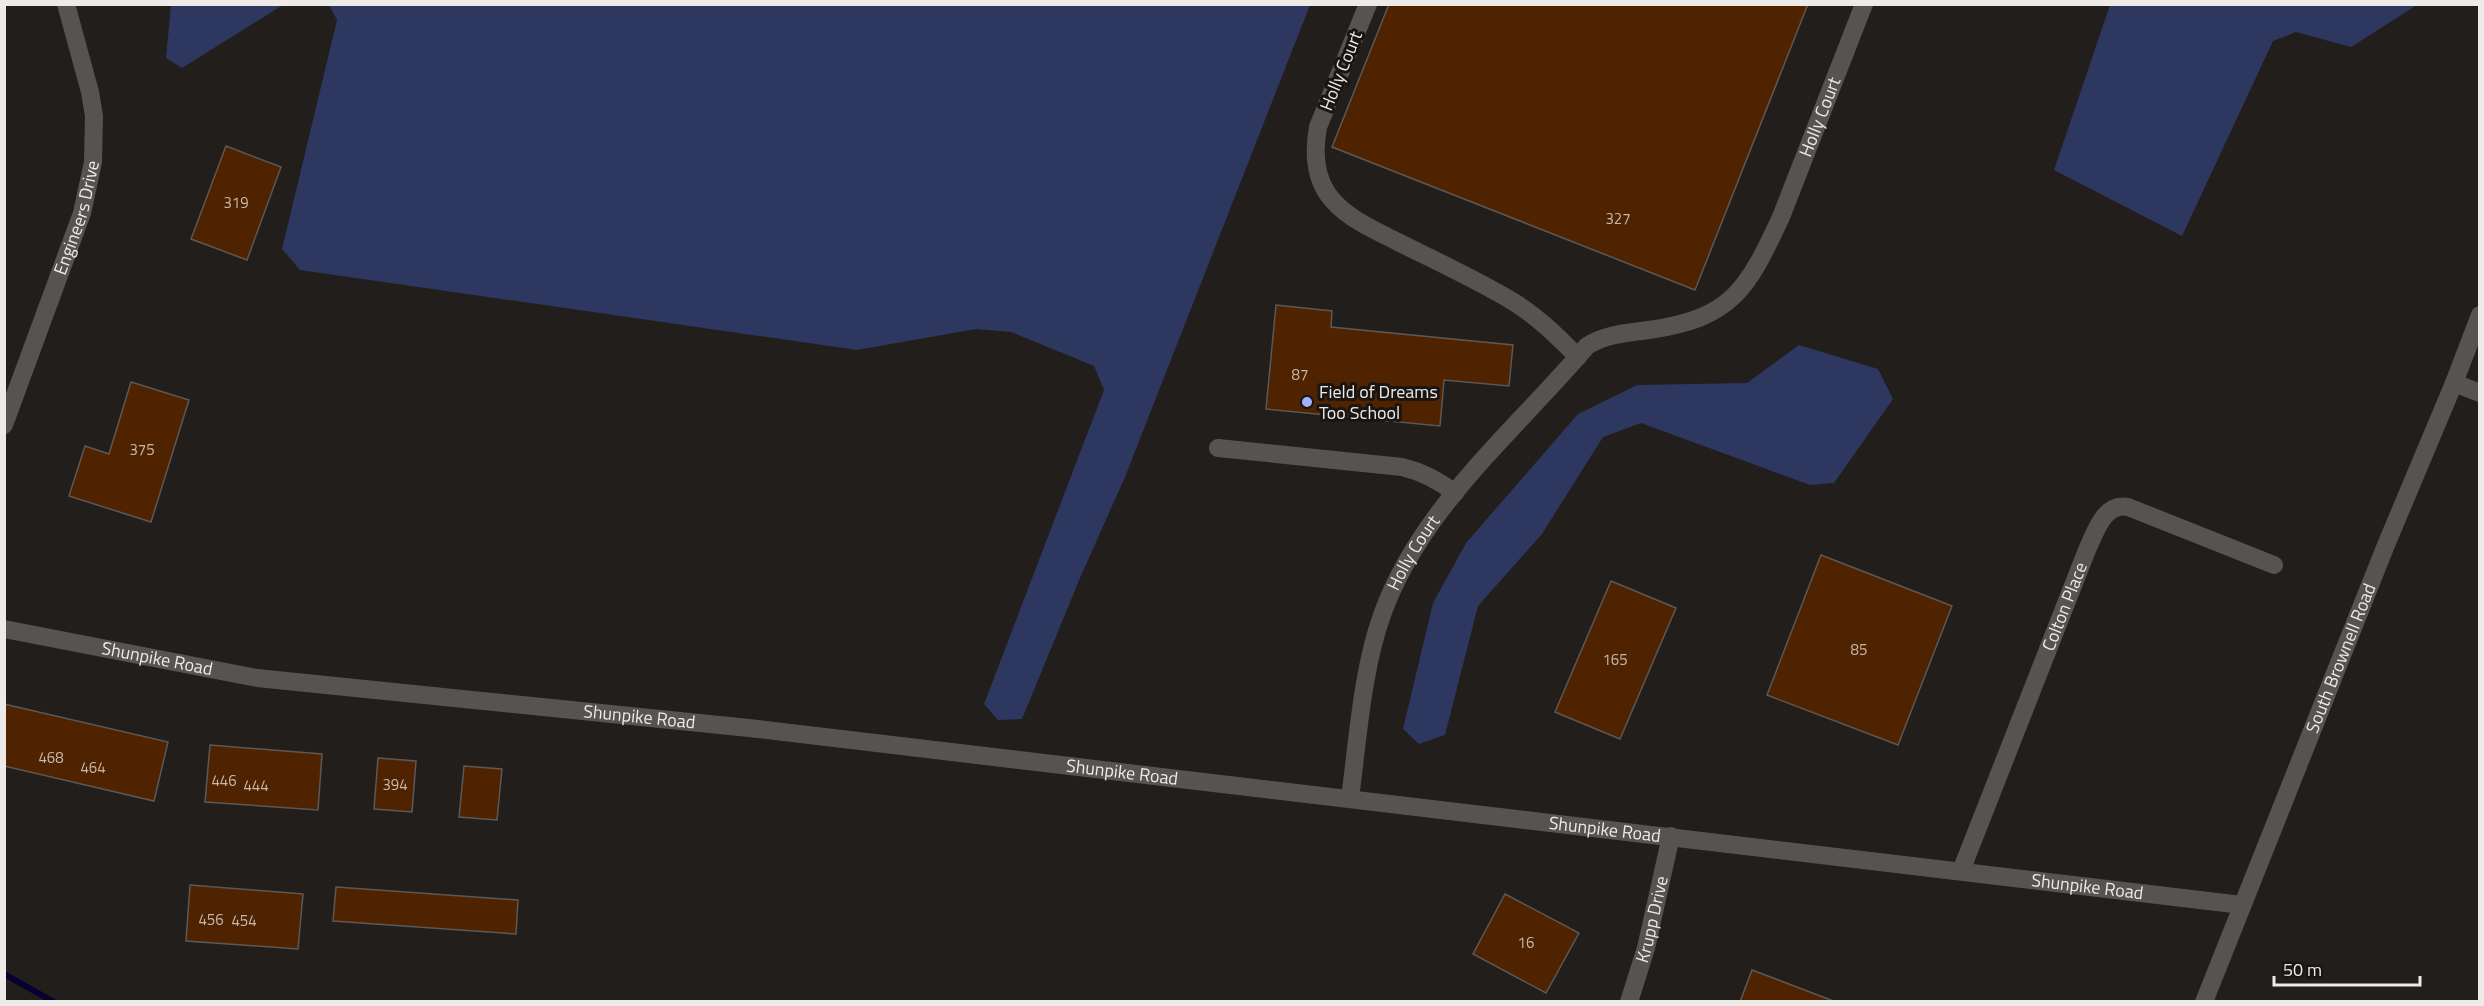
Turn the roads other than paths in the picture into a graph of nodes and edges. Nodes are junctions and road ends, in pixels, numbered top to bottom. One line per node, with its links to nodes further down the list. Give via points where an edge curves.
1 (66, 4): 8 (street, Engineers Drive, via 90,92 93,162 82,213)
2 (1368, 4): 5 (street, Holly Court, via 1318,127 1316,163 1327,194 1356,219 1511,300 1548,327)
3 (1864, 4): 5 (street, Holly Court, via 1781,217 1766,250 1734,297 1722,308 1689,323 1600,337)
4 (2480, 315): 6 (street, South Brownell Road)
5 (1578, 357): 10 (street, Holly Court)
6 (2454, 383): 7 (street); 16 (street, South Brownell Road)
7 (2480, 393)
8 (4, 425)
9 (1218, 448): 10 (street, via 1402,467 1439,480)
10 (1455, 493): 13 (street, Holly Court, via 1413,548 1381,616 1365,692)
11 (2274, 565): 15 (street, Colton Place, via 2128,507 2114,508 2105,515 2087,550)
12 (4, 629): 13 (street, Shunpike Road, via 202,669 311,684 620,713)
13 (1350, 798): 14 (street, Shunpike Road)
14 (1671, 836): 15 (street, Shunpike Road); 17 (street, Krupp Drive, via 1646,948)
15 (1961, 871): 16 (street, Shunpike Road)
16 (2242, 904): 18 (street, South Brownell Road)
17 (1629, 1002)
18 (2204, 1002)

